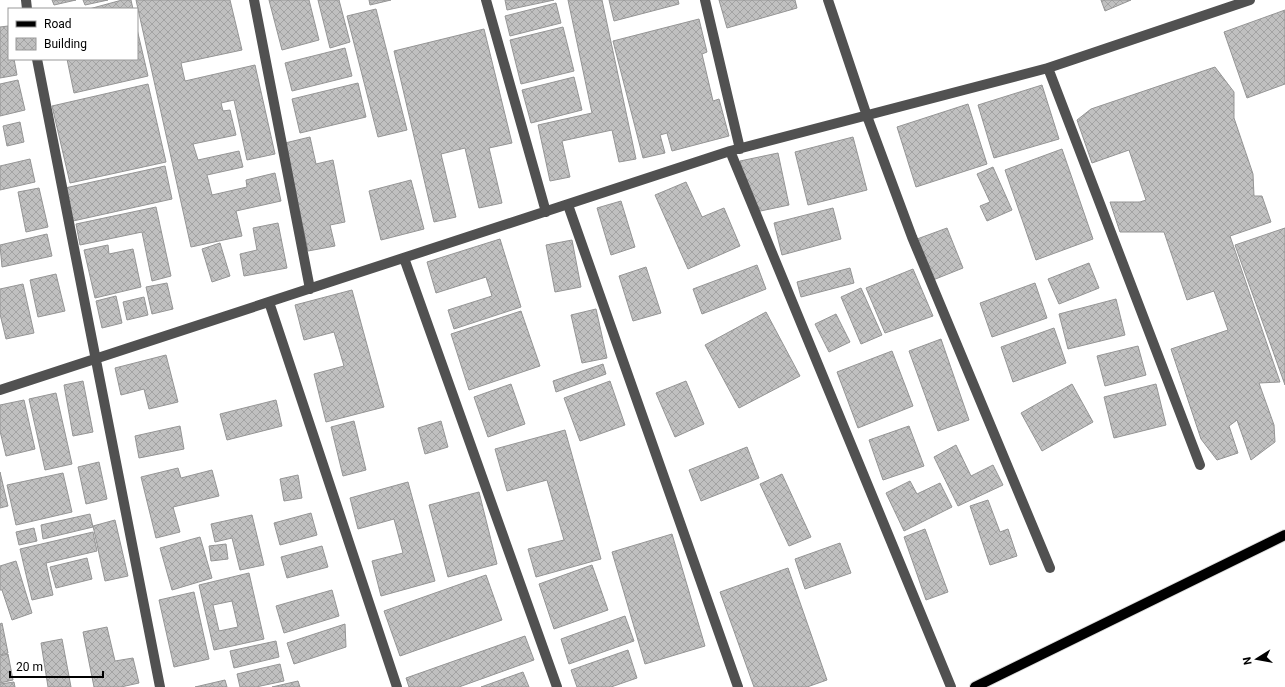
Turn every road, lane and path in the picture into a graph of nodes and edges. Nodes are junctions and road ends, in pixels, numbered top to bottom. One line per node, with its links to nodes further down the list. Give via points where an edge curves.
1 (254, 0): 13 (street)
2 (486, 0): 11 (street)
3 (705, 0): 9 (street)
4 (828, 0): 8 (street)
5 (1250, 0): 7 (street)
6 (37, 60): 15 (street)
7 (1048, 68): 8 (street); 17 (street)
8 (866, 116): 9 (street); 19 (street, via 912,237)
9 (735, 150): 10 (street); 24 (street)
10 (568, 205): 11 (street); 23 (street)
11 (546, 212): 12 (street)
12 (404, 258): 13 (street); 22 (street)
13 (310, 289): 14 (street)
14 (270, 302): 15 (street); 21 (street)
15 (96, 358): 16 (street); 20 (street)
16 (0, 390)
17 (1200, 465)
18 (1285, 535): 25 (main road)
19 (1050, 568)
20 (160, 687)
21 (397, 687)
22 (557, 687)
23 (738, 687)
24 (951, 687)
25 (975, 687)

